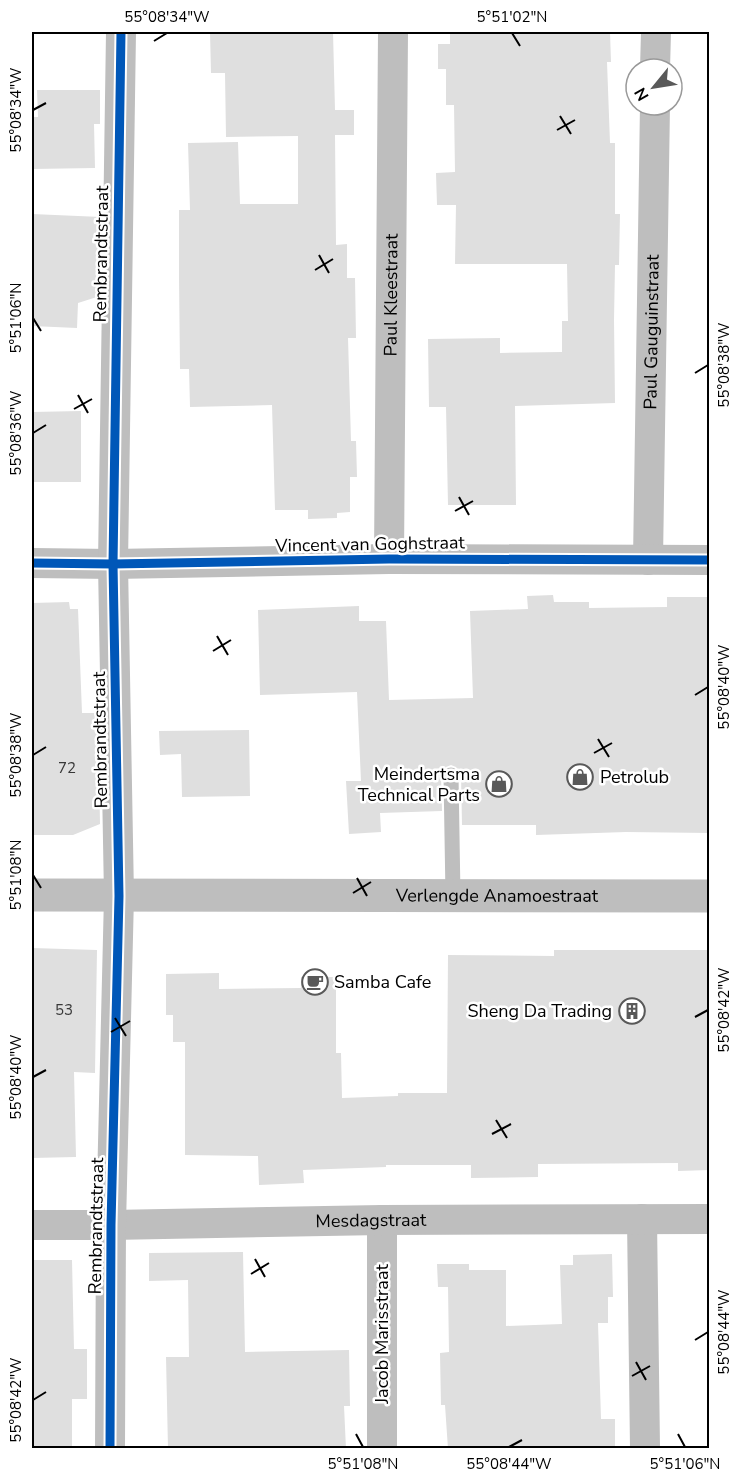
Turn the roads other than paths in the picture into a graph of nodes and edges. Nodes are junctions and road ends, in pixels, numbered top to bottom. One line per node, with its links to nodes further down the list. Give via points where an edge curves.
1 (121, 32): 10 (street, Rembrandtstraat)
2 (393, 32): 6 (street, Paul Kleestraat)
3 (656, 32): 4 (street)
4 (655, 57)
5 (655, 117): 7 (street, Paul Gauguinstraat)
6 (389, 560): 7 (street, Vincent van Goghstraat); 10 (street, Vincent van Goghstraat)
7 (648, 560): 8 (street, Vincent van Goghstraat)
8 (710, 560)
9 (32, 563): 10 (street, Vincent van Goghstraat)
10 (113, 564): 13 (street, Rembrandtstraat)
11 (451, 776): 14 (lane)
12 (32, 895): 13 (street, Verlengde Anamoestraat)
13 (119, 896): 14 (street, Verlengde Anamoestraat); 20 (street, Rembrandtstraat)
14 (453, 896): 15 (street, Verlengde Anamoestraat)
15 (710, 896)
16 (642, 1219): 17 (street, Mesdagstraat); 18 (street, Mesdagstraat); 23 (street)
17 (710, 1219)
18 (382, 1220): 20 (street, Mesdagstraat); 22 (street, Jacob Marisstraat)
19 (32, 1225): 20 (street, Mesdagstraat)
20 (111, 1226): 21 (street, Rembrandtstraat)
21 (110, 1449)
22 (382, 1449)
23 (645, 1449)

